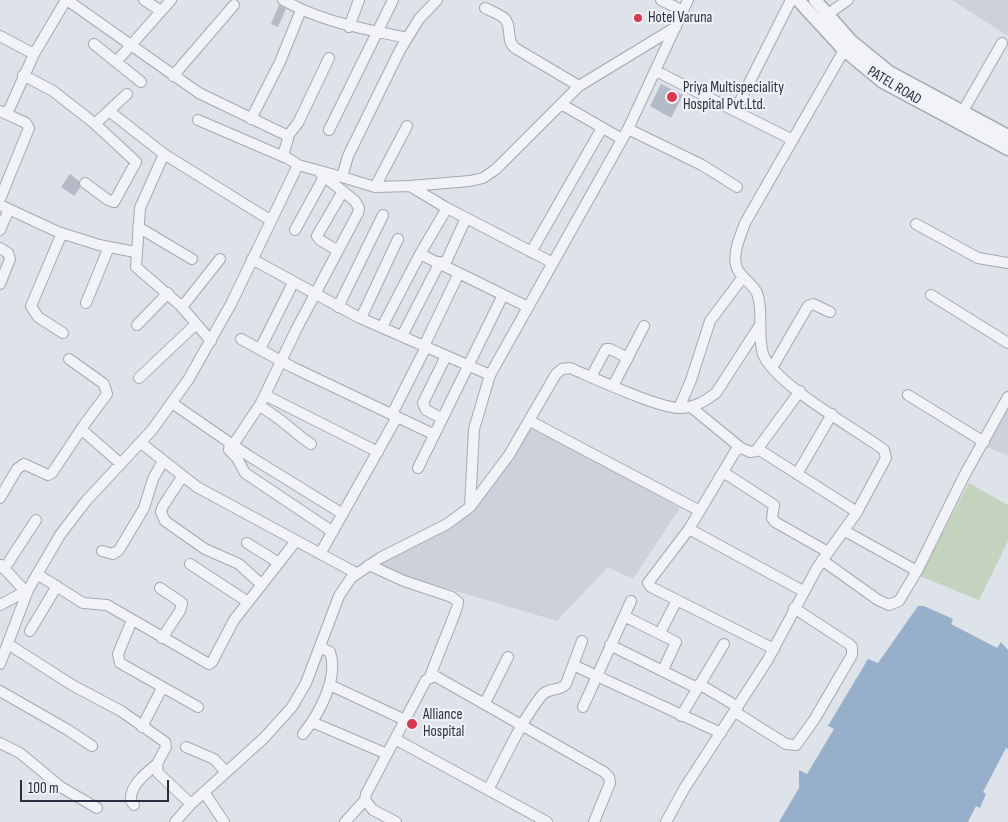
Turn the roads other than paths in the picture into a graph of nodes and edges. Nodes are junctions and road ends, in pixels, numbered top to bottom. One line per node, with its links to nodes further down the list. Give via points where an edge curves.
1 (66, 0): 28 (street); 30 (street)
2 (144, 0): 18 (street)
3 (171, 0): 18 (street)
4 (283, 0): 17 (street)
5 (306, 0): 17 (street)
6 (359, 0): 21 (street)
7 (393, 0): 23 (street)
8 (437, 0): 24 (street)
9 (661, 0): 19 (street)
10 (688, 0): 19 (street)
11 (791, 0): 42 (street)
12 (798, 0): 20 (street, PATEL ROAD)
13 (815, 0): 20 (street, PATEL ROAD)
14 (848, 0): 20 (street)
15 (234, 5): 35 (street)
16 (485, 8): 38 (street, via 504,19 509,42 515,48)
17 (302, 10): 21 (street); 45 (street)
18 (161, 11): 28 (street)
19 (684, 11): 22 (street)
20 (823, 17): 29 (street, PATEL ROAD)
21 (349, 27): 23 (street)
22 (676, 27): 33 (street); 38 (street)
23 (377, 31): 24 (street); 51 (street)
24 (407, 38): 63 (street, via 348,156)
25 (1, 40): 30 (street)
26 (1002, 43): 43 (street)
27 (94, 44): 32 (street)
28 (130, 45): 32 (street); 35 (street)
29 (847, 45): 36 (street, PATEL ROAD); 55 (street)
30 (34, 54): 34 (street)
31 (329, 58): 53 (street, via 298,123)
32 (116, 62): 37 (street)
33 (656, 71): 42 (street); 50 (street)
34 (23, 75): 44 (street); 47 (street, via 53,90)
35 (173, 76): 45 (street, via 216,103)
36 (886, 77): 43 (street, PATEL ROAD); 56 (street, PATEL ROAD)
37 (141, 82)
38 (579, 86): 40 (street)
39 (127, 94): 41 (street)
40 (560, 104): 49 (street); 65 (street, via 496,169 482,178)
41 (109, 111): 47 (street); 57 (street)
42 (735, 111): 55 (street)
43 (964, 111): 52 (street, PATEL ROAD)
44 (3, 112): 61 (street, via 26,123 29,128)
45 (251, 119): 53 (street)
46 (198, 120): 58 (street)
47 (94, 123): 64 (street, via 136,162 114,202)
48 (407, 126): 66 (street)
49 (602, 128): 54 (street); 85 (street)
50 (628, 129): 54 (street); 67 (street, via 702,165)
51 (329, 130)
52 (1008, 136)
53 (287, 138): 58 (street)
54 (622, 139): 91 (street)
55 (793, 140): 94 (street, via 745,223 738,242 736,269)
56 (1008, 149)
57 (164, 154): 74 (street); 76 (street, via 146,189)
58 (284, 156): 59 (street)
59 (298, 165): 60 (street); 74 (street)
60 (315, 170): 62 (street); 63 (street)
61 (4, 173): 69 (street)
62 (324, 177): 68 (street); 78 (street)
63 (342, 177): 66 (street)
64 (85, 183)
65 (410, 186): 66 (street); 71 (street)
66 (375, 187)
67 (737, 187)
68 (343, 192): 83 (street, via 359,208); 83 (street, via 317,236)
69 (0, 198)
70 (4, 207): 77 (street); 79 (street)
71 (447, 208): 73 (street); 86 (street)
72 (383, 215): 103 (street)
73 (466, 218): 85 (street); 90 (street)
74 (270, 220): 89 (street)
75 (916, 224): 92 (street, via 978,258)
76 (138, 227): 84 (street); 87 (street)
77 (0, 230)
78 (295, 230)
79 (62, 233): 81 (street); 112 (street, via 31,306 38,317)
80 (398, 239): 106 (street)
81 (109, 247): 84 (street); 101 (street)
82 (0, 248): 96 (street, via 8,253 10,260)
83 (338, 251): 98 (street)
84 (136, 252): 97 (street, via 136,267)
85 (532, 252): 91 (street)
86 (420, 254): 90 (street); 111 (street)
87 (192, 259)
88 (220, 259): 102 (street)
89 (252, 259): 95 (street); 115 (street)
90 (442, 263): 93 (street); 113 (street)
91 (553, 263): 104 (street)
92 (1008, 263)
93 (459, 273): 99 (street); 117 (street)
94 (743, 277): 109 (street, via 757,294); 136 (street, via 710,321)
95 (293, 283): 98 (street); 118 (street)
96 (0, 284)
97 (168, 293): 102 (street); 108 (street)
98 (315, 295): 103 (street); 122 (street)
99 (503, 295): 104 (street); 123 (street)
100 (931, 295): 116 (street)
101 (86, 303)
102 (182, 307): 107 (street)
103 (338, 307): 106 (street)
104 (528, 307): 125 (street)
105 (830, 312): 124 (street, via 813,304 808,306)
106 (361, 318): 111 (street)
107 (196, 324): 115 (street); 127 (street)
108 (138, 325)
109 (760, 325): 124 (street, via 764,354); 135 (street, via 716,393)
110 (644, 326): 120 (street)
111 (382, 328): 113 (street)
112 (63, 333)
113 (402, 336): 117 (street)
114 (241, 339): 118 (street)
115 (211, 341): 133 (street)
116 (1008, 343)
117 (425, 346): 119 (street); 138 (street)
118 (260, 349): 122 (street)
119 (446, 356): 123 (street); 139 (street, via 423,403 426,410)
120 (628, 358): 126 (street, via 606,349); 128 (street)
121 (69, 359): 141 (street, via 108,390)
122 (282, 361): 130 (street); 138 (street)
123 (467, 365): 125 (street); 139 (street)
124 (772, 368): 129 (street)
125 (490, 375): 158 (street, via 474,429)
126 (591, 377): 128 (street); 140 (street, via 570,368 562,369 552,379)
127 (139, 378)
128 (613, 386): 136 (street)
129 (800, 391): 137 (street); 148 (street)
130 (265, 395): 134 (street); 149 (street)
131 (908, 395): 143 (street)
132 (1008, 397): 143 (street)
133 (172, 403): 144 (street); 145 (street)
134 (259, 406): 145 (street); 146 (street, via 273,413)
135 (691, 406): 136 (street); 147 (street)
136 (679, 408)
137 (832, 414): 154 (street); 160 (street, via 870,439 886,454)
138 (395, 416): 142 (street); 149 (street)
139 (441, 418): 142 (street)
140 (530, 421): 158 (street, via 496,475); 159 (street)
141 (81, 429): 151 (street); 156 (street, via 52,473 48,475 24,464)
142 (433, 434): 152 (street)
143 (984, 442): 175 (street)
144 (141, 443): 150 (street); 151 (street)
145 (232, 444): 161 (street); 165 (street, via 230,451 244,473)
146 (311, 444)
147 (741, 448): 148 (street, via 750,452); 153 (street, via 736,450)
148 (758, 449): 154 (street)
149 (378, 452): 161 (street)
150 (163, 461): 155 (street); 168 (street, via 153,479 144,508 119,550 113,554)
151 (121, 464): 176 (street, via 71,520)
152 (418, 468)
153 (723, 472): 159 (street); 170 (street, via 774,505 774,522)
154 (797, 474): 160 (street)
155 (182, 477): 166 (street); 178 (street, via 163,506 161,512 165,521 205,549 239,564)
156 (5, 481): 157 (street)
157 (0, 498)
158 (470, 507): 173 (street, via 447,524)
159 (700, 511): 163 (street)
160 (857, 512): 164 (street)
161 (343, 514): 165 (street)
162 (36, 520): 174 (street)
163 (689, 529): 182 (street); 183 (street, via 648,583)
164 (845, 531): 170 (street); 175 (street)
165 (333, 532): 169 (street)
166 (296, 540): 169 (street); 171 (street)
167 (247, 543): 171 (street)
168 (102, 551)
169 (320, 554): 177 (street)
170 (825, 556): 175 (street, via 878,600 889,605 899,601); 182 (street)
171 (279, 563): 178 (street)
172 (190, 564): 185 (street)
173 (369, 565): 177 (street); 203 (street, via 458,602 459,608 449,625)
174 (2, 567): 181 (street)
175 (917, 571)
176 (37, 574): 179 (street); 181 (street)
177 (356, 574): 197 (street, via 339,596)
178 (262, 585): 185 (street)
179 (57, 586): 189 (street, via 83,603 107,605); 190 (street)
180 (160, 588): 192 (street, via 182,603)
181 (26, 591): 186 (street); 194 (street)
182 (803, 591): 187 (street)
183 (678, 600): 191 (street); 198 (street)
184 (631, 601): 188 (street)
185 (248, 602): 192 (street, via 234,620 211,663)
186 (0, 605)
187 (794, 608): 198 (street); 212 (street, via 849,644 852,655 796,745 786,744)
188 (624, 616): 191 (street); 196 (street)
189 (132, 620): 192 (street); 207 (street, via 118,659)
190 (30, 631)
191 (660, 633): 202 (street, via 677,643)
192 (162, 638)
193 (582, 641): 201 (street)
194 (8, 644): 200 (street); 217 (street, via 72,685 121,711)
195 (724, 644): 206 (street)
196 (610, 645): 202 (street); 204 (street)
197 (320, 648): 205 (street, via 330,652 333,661); 226 (street, via 292,707)
198 (774, 649): 212 (street)
199 (508, 657): 209 (street)
200 (0, 664)
201 (573, 665): 204 (street); 216 (street, via 564,686 543,694)
202 (663, 670): 206 (street)
203 (430, 676): 209 (street, via 441,678); 214 (street)
204 (596, 676): 211 (street); 213 (street)
205 (330, 685): 214 (street); 215 (street)
206 (698, 686): 212 (street); 213 (street)
207 (162, 688): 210 (street); 217 (street)
208 (0, 691): 222 (street)
209 (485, 703): 216 (street)
210 (198, 707)
211 (583, 707)
212 (736, 710): 218 (street)
213 (681, 716): 218 (street)
214 (405, 720): 220 (street)
215 (312, 722): 219 (street); 224 (street)
216 (523, 726): 227 (street); 238 (street, via 604,772 609,778 609,789)
217 (142, 727): 225 (street, via 166,744)
218 (721, 733): 239 (street)
219 (302, 734)
220 (395, 740): 224 (street); 227 (street)
221 (0, 743): 232 (street, via 20,753 61,787)
222 (92, 746)
223 (186, 747): 226 (street, via 214,760)
224 (388, 754): 229 (street)
225 (157, 764): 230 (street, via 161,777); 231 (street, via 141,778 130,794)
226 (226, 772): 228 (street)
227 (488, 790): 237 (street)
228 (204, 792): 230 (street); 234 (street)
229 (365, 800): 235 (street); 236 (street, via 373,810)
230 (191, 804): 233 (street)
231 (134, 805)
232 (97, 808)
233 (175, 822)
234 (224, 822)
235 (345, 822)
236 (396, 822)
237 (547, 822)
238 (594, 822)
239 (666, 822)

